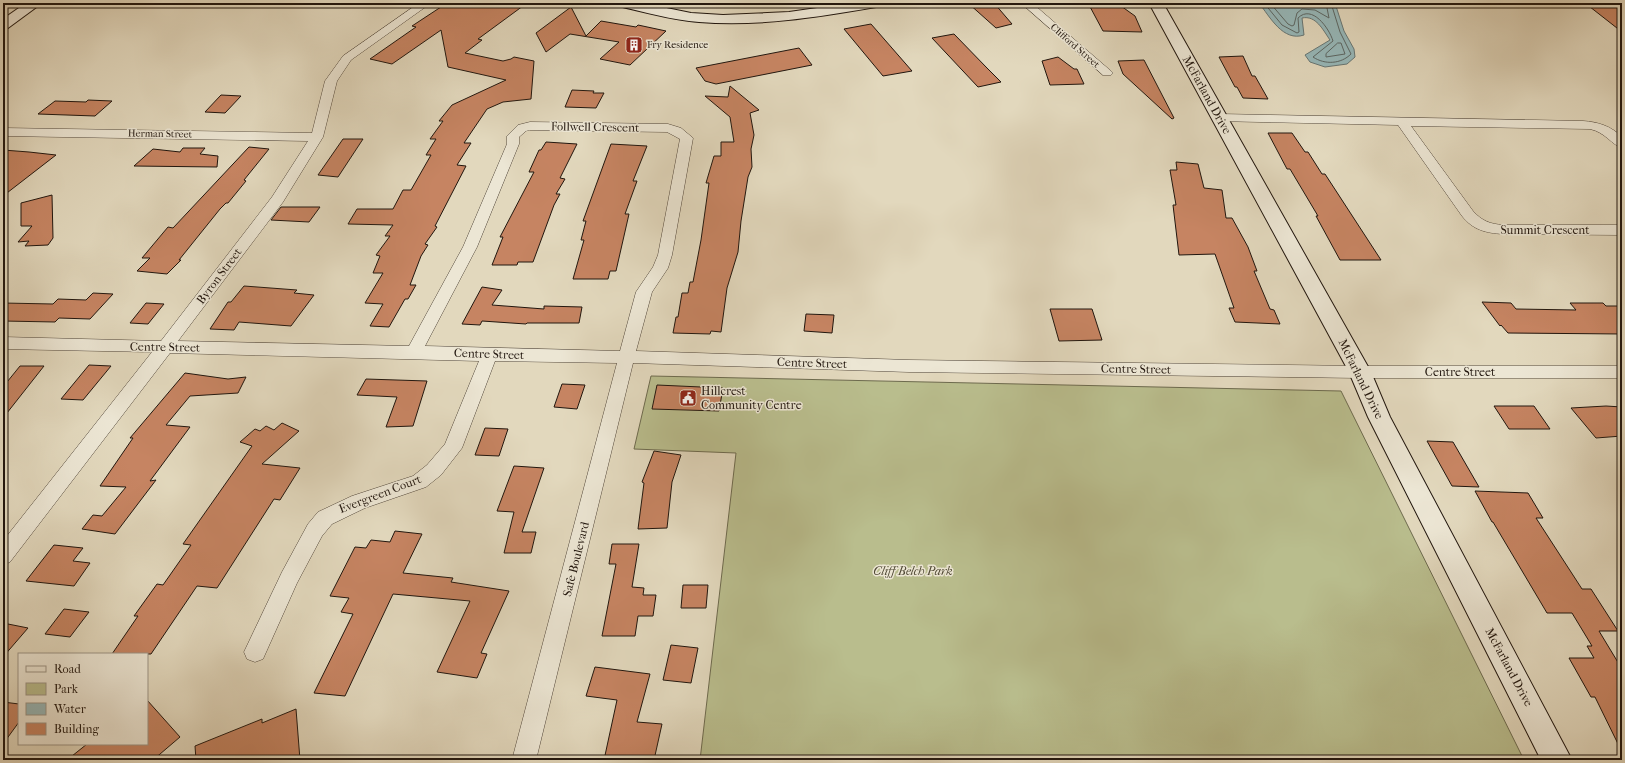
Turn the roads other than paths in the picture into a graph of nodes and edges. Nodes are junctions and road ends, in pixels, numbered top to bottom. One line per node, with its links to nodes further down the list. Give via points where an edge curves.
1 (35, 3): 7 (street)
2 (426, 3): 12 (street, Byron Street, via 347,58 331,81)
3 (623, 3): 4 (street, via 699,18 751,19)
4 (876, 3)
5 (1026, 3): 8 (street, Clifford Street)
6 (1156, 3): 9 (street, McFarland Drive)
7 (3, 24)
8 (1107, 73)
9 (1220, 118): 10 (street); 20 (street, McFarland Drive)
10 (1401, 122): 13 (street, via 1583,124 1599,126 1614,134); 14 (street, Summit Crescent, via 1469,217 1480,226 1496,230)
11 (3, 132): 12 (street, Herman Street)
12 (317, 137): 16 (street, Byron Street, via 278,199)
13 (1622, 144)
14 (1622, 230)
15 (3, 343): 16 (street, Centre Street)
16 (165, 347): 17 (street, Centre Street); 22 (street, Byron Street)
17 (414, 352): 18 (street, Centre Street); 19 (street, Follwell Crescent, via 470,247 513,144 513,136 518,131 530,126 668,128 687,138 678,191 665,255 660,268 644,292)
18 (489, 355): 19 (street, Centre Street); 23 (street, Evergreen Court, via 453,448 434,470 419,482 359,502 325,518 315,530 289,578)
19 (627, 357): 20 (street, Centre Street, via 909,366); 24 (street, Safe Boulevard)
20 (1360, 372): 21 (street, Centre Street); 25 (street, McFarland Drive, via 1379,417)
21 (1622, 372)
22 (3, 556)
23 (255, 652)
24 (524, 760)
25 (1557, 760)

